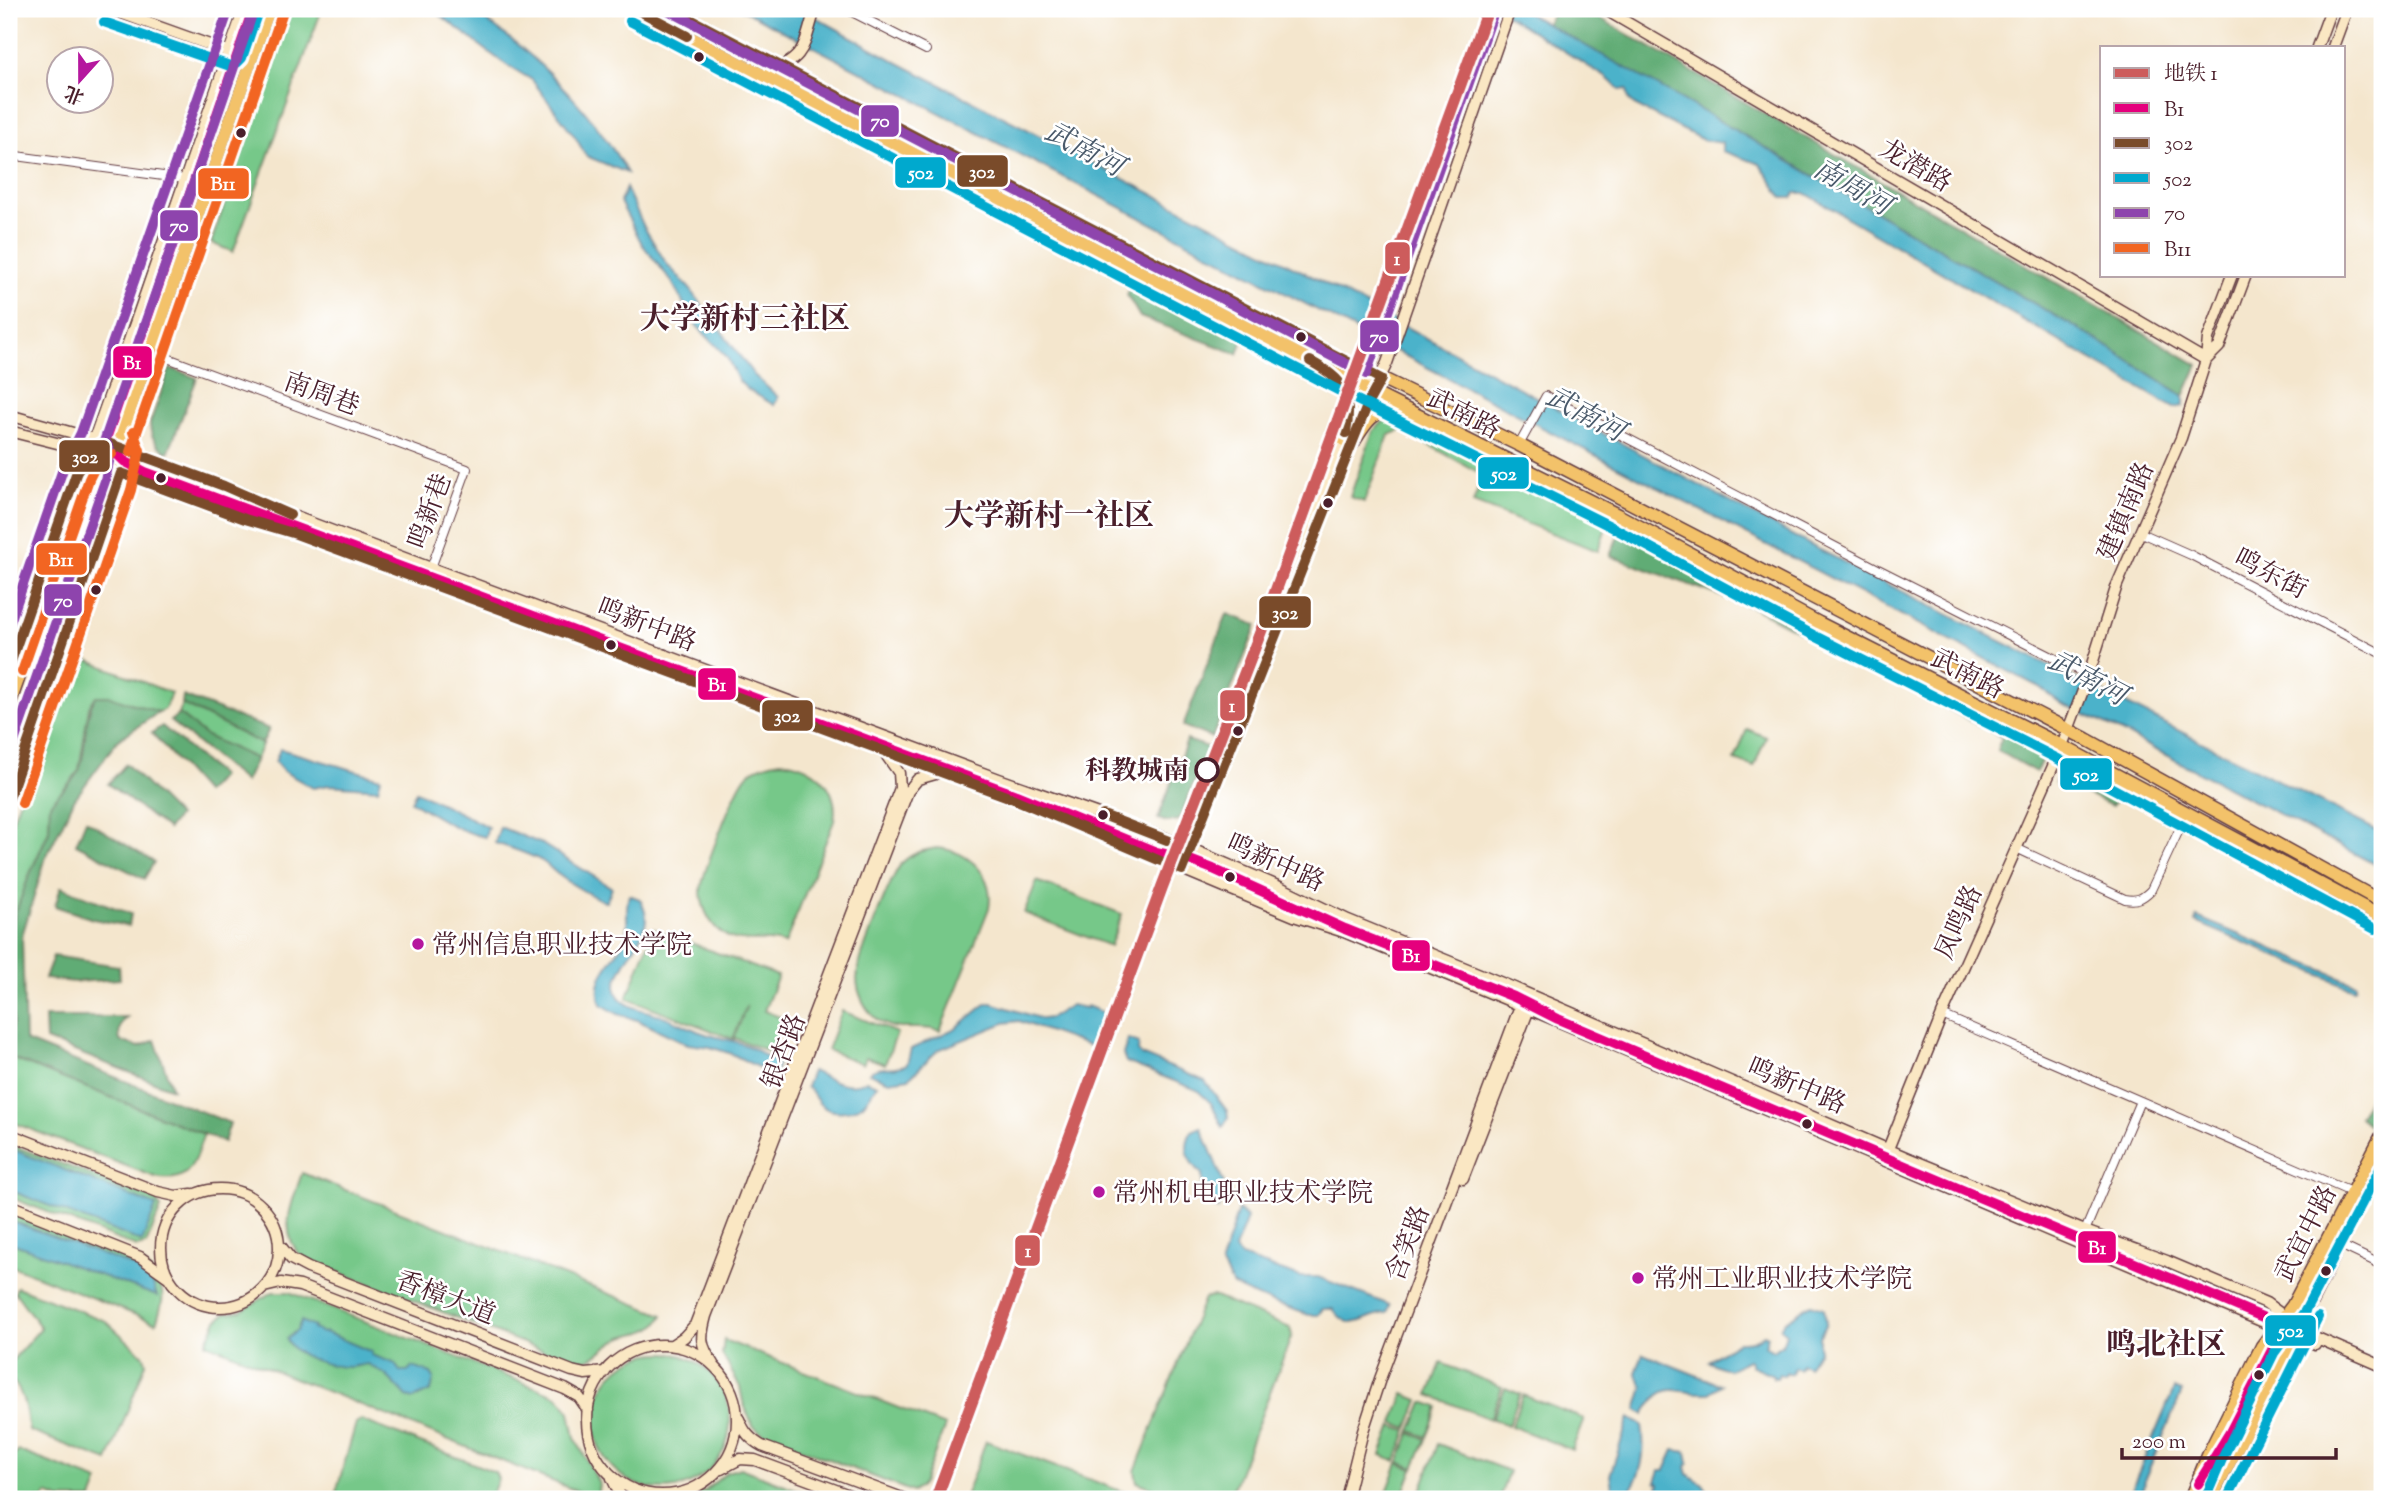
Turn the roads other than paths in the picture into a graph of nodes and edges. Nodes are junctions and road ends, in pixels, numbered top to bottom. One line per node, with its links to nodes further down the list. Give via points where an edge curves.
1 (109, 9): 19 (street)
2 (244, 9): 19 (street)
3 (253, 9): 19 (main road)
4 (283, 9): 28 (street)
5 (636, 9): 22 (main road, 武南路)
6 (671, 9): 21 (main road, 武南路)
7 (809, 9): 20 (street)
8 (815, 9): 20 (street)
9 (846, 9): 18 (street)
10 (1604, 9): 35 (street, 龙潜路)
11 (2331, 9): 16 (street)
12 (2347, 9): 17 (street)
13 (1492, 10): 37 (street)
14 (270, 11): 27 (main road)
15 (1508, 14): 38 (street)
16 (2317, 46)
17 (2333, 46)
18 (926, 50)
19 (233, 53): 24 (main road); 25 (street)
20 (796, 55): 21 (street)
21 (779, 66): 22 (street); 37 (main road, 武南路)
22 (764, 75): 36 (main road, 武南路)
23 (9, 155): 25 (street)
24 (199, 171): 25 (main road); 26 (main road)
25 (185, 179): 26 (main road); 44 (street)
26 (191, 194): 44 (main road)
27 (186, 247): 28 (main road); 31 (main road)
28 (193, 266): 32 (street)
29 (2232, 276): 35 (street, via 2208,338)
30 (2246, 276): 35 (street, via 2219,347)
31 (162, 319): 32 (main road); 33 (main road)
32 (170, 333): 33 (main road); 34 (street)
33 (154, 344): 44 (main road)
34 (162, 356): 44 (street); 47 (street, 南周巷)
35 (2206, 360): 49 (street, 建镇南路, via 2181,438)
36 (1315, 363): 39 (main road, 武南路); 43 (main road, via 1345,384 1350,400)
37 (1368, 372): 38 (main road, 武南路); 39 (street)
38 (1381, 379): 39 (street); 45 (main road, 武南路)
39 (1368, 391): 41 (main road, 武南路); 43 (street)
40 (9, 415): 44 (street, 鸣新中路)
41 (1421, 417): 43 (main road, via 1383,411 1367,419); 57 (main road, 武南路)
42 (9, 431): 46 (street, 鸣新中路)
43 (1348, 442): 63 (street)
44 (112, 443): 46 (main road); 48 (main road); 50 (street, 鸣新中路)
45 (1519, 445): 53 (street, via 1546,396); 56 (main road, 武南路)
46 (91, 456): 48 (street, 鸣新中路); 52 (street, via 76,474); 54 (main road)
47 (467, 469): 50 (street, 鸣新巷)
48 (117, 470): 58 (street, 鸣新中路); 59 (main road); 61 (street)
49 (2139, 532): 51 (street, 鸣东街); 53 (street, 建镇南路)
50 (430, 568): 63 (street, 鸣新中路)
51 (2382, 654)
52 (9, 667)
53 (2088, 677): 55 (street, 建镇南路)
54 (9, 705)
55 (2073, 713): 56 (street, 凤鸣路)
56 (2067, 730): 57 (street, 凤鸣路); 66 (main road, 武南路)
57 (2062, 746): 62 (main road, 武南路); 64 (street, 凤鸣路)
58 (884, 752): 60 (street, 鸣新中路); 86 (street, 银杏路, via 899,773 900,788 695,1325)
59 (9, 756)
60 (939, 773): 65 (street, 鸣新中路, via 1014,799); 87 (street, 银杏路, via 918,779 908,791 818,1022 701,1332 702,1348)
61 (9, 798)
62 (2188, 813): 64 (street, via 2151,890 2135,901); 67 (main road, 武南路)
63 (1188, 848): 65 (street); 73 (street, 鸣新中路)
64 (2016, 848): 69 (street, 凤鸣路)
65 (1182, 870): 68 (street, 鸣新中路)
66 (2382, 902)
67 (2382, 917)
68 (1525, 1008): 84 (street, 鸣新中路); 100 (street, 含笑路, via 1380,1379); 101 (street, 含笑路, via 1394,1358)
69 (1942, 1016): 70 (street); 73 (street, 凤鸣路)
70 (2140, 1101): 75 (street); 78 (street)
71 (9, 1134): 76 (street, via 158,1192 176,1196)
72 (2382, 1135): 75 (main road, 武宜中路)
73 (1888, 1149): 78 (street, 鸣新中路)
74 (2382, 1162): 80 (main road, 武宜中路)
75 (2351, 1192): 84 (main road, 武宜中路)
76 (202, 1193): 79 (street, via 230,1190 255,1201 272,1221); 82 (street, via 174,1211 164,1230 162,1253)
77 (9, 1205): 82 (street, via 141,1257)
78 (2085, 1231): 84 (street, 鸣新中路, via 2260,1301)
79 (279, 1244): 83 (street, via 278,1261); 89 (street, 香樟大道, via 291,1259 308,1268 572,1371)
80 (2340, 1245): 81 (street); 85 (main road, 武宜中路)
81 (2382, 1265)
82 (169, 1278): 83 (street, via 188,1297 214,1306 238,1304)
83 (264, 1287): 91 (street, 香樟大道, via 281,1283 300,1286 565,1389 579,1397)
84 (2280, 1323): 85 (street, 鸣新中路); 102 (main road, 武宜中路, via 2262,1346)
85 (2296, 1331): 88 (street, 鸣新中路); 90 (street, 鸣新中路); 103 (main road, 武宜中路)
86 (672, 1345): 87 (street); 89 (street, via 632,1351)
87 (713, 1364): 92 (street, via 733,1394)
88 (2382, 1366)
89 (605, 1372): 91 (street, via 594,1388)
90 (2382, 1373)
91 (588, 1410): 93 (street, via 593,1448)
92 (737, 1411): 94 (street, via 733,1445); 99 (street, via 743,1430 762,1446)
93 (607, 1469): 95 (street, via 637,1490); 96 (street)
94 (716, 1472): 95 (street, via 702,1483); 98 (street, via 740,1459 755,1460)
95 (669, 1494): 97 (street)
96 (622, 1499)
97 (648, 1499)
98 (860, 1499)
99 (905, 1499)
100 (1346, 1499)
101 (1353, 1499)
102 (2190, 1499)
103 (2211, 1499)

